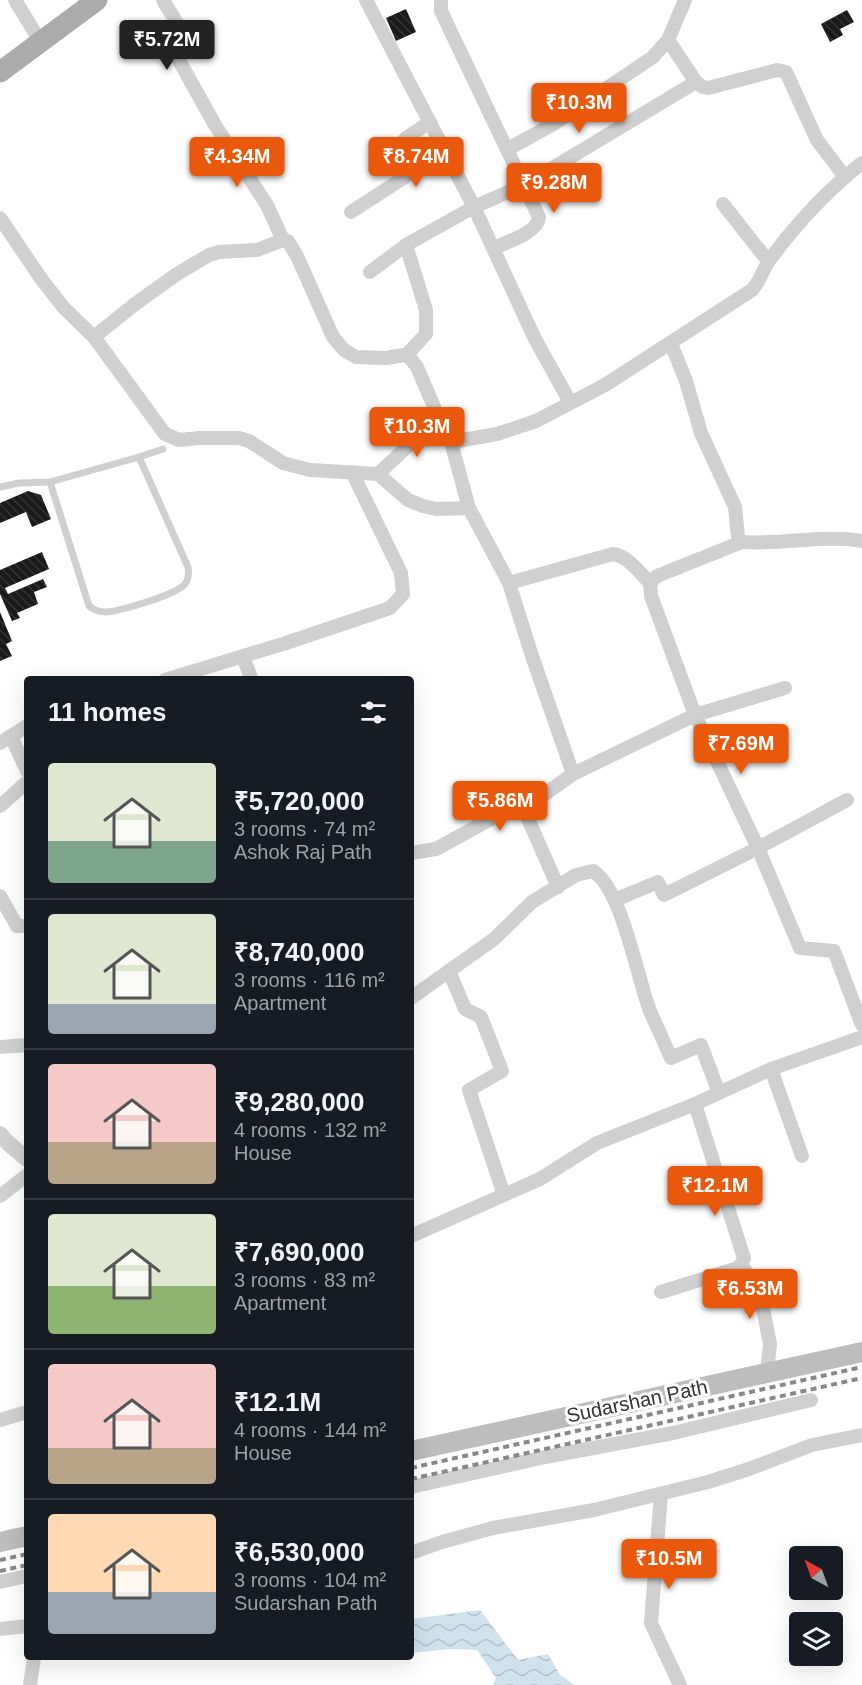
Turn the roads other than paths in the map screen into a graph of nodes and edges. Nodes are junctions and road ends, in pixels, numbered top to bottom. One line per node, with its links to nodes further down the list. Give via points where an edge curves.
1 (15, 0): 7 (street)
2 (98, 0): 7 (main road)
3 (163, 0): 20 (street, via 183,33 174,48 176,55 267,204)
4 (366, 0): 11 (street)
5 (441, 0): 12 (street, via 441,11)
6 (685, 0): 8 (street)
7 (40, 40): 9 (main road)
8 (668, 40): 10 (street); 12 (street, via 645,64)
9 (0, 72)
10 (696, 82): 14 (street, via 708,88 783,70 818,140); 15 (street)
11 (430, 122): 17 (street); 18 (street, via 402,144 409,172 405,177)
12 (508, 149): 15 (street)
13 (862, 163): 14 (street)
14 (845, 177): 23 (street, via 793,229)
15 (524, 185): 17 (street); 22 (street, via 539,217 538,224)
16 (723, 204): 23 (street)
17 (474, 207): 21 (street); 22 (street)
18 (351, 212)
19 (0, 218): 25 (street, via 64,308)
20 (283, 240): 25 (street, via 257,250 209,255 177,274); 29 (street, via 291,245 333,336 344,350 356,357 410,358)
21 (406, 245): 24 (street); 27 (street, via 426,310 426,334)
22 (494, 248): 28 (street, via 534,339)
23 (768, 261): 26 (street, via 761,280 752,290)
24 (370, 272)
25 (94, 337): 33 (street, via 171,438 238,438 283,464)
26 (671, 344): 28 (street); 39 (street, via 701,433 735,507)
27 (410, 351)
28 (570, 402): 30 (street, via 518,428)
29 (443, 426): 30 (street); 34 (street, via 408,446)
30 (451, 442): 37 (street)
31 (163, 449): 32 (lane)
32 (139, 457): 35 (lane); 35 (lane, via 190,574 178,591 162,597 107,612 89,606)
33 (352, 472): 34 (street); 42 (street, via 401,573 403,594 390,608)
34 (378, 474): 37 (street, via 408,500 423,506)
35 (50, 483): 36 (lane)
36 (0, 487)
37 (469, 508): 41 (street)
38 (862, 541): 39 (street, via 848,538)
39 (742, 542): 40 (street, via 657,576)
40 (650, 583): 41 (street, via 627,560 613,554); 46 (street, via 651,596)
41 (509, 584): 50 (street)
42 (243, 657): 43 (street); 44 (street)
43 (179, 676)
44 (250, 676)
45 (785, 688): 46 (street)
46 (695, 715): 50 (street); 55 (street)
47 (24, 728): 48 (street)
48 (5, 739): 49 (street)
49 (24, 767)
50 (573, 774): 53 (street, via 546,794)
51 (24, 785): 54 (street)
52 (847, 800): 55 (street)
53 (522, 805): 56 (street, via 436,849); 57 (street)
54 (0, 806)
55 (758, 848): 59 (street, via 664,895 658,882); 63 (street, via 800,948 834,951)
56 (414, 853)
57 (558, 887): 59 (street, via 576,875 593,871 601,875); 61 (street, via 532,902 494,939)
58 (0, 896): 60 (street, via 17,926)
59 (615, 900): 68 (street, via 650,1010 671,1058 701,1045)
60 (24, 926)
61 (449, 971): 62 (street); 74 (street, via 465,1009 481,1017 502,1071 470,1090)
62 (414, 996)
63 (862, 1024)
64 (862, 1037): 67 (street)
65 (24, 1045): 66 (street)
66 (0, 1047)
67 (771, 1069): 68 (street); 72 (street)
68 (719, 1093): 69 (street)
69 (695, 1104): 74 (street, via 597,1143 540,1179); 77 (street, via 744,1258)
70 (0, 1134): 71 (street)
71 (24, 1156)
72 (801, 1156)
73 (24, 1177): 75 (street)
74 (504, 1195): 76 (street)
75 (0, 1196)
76 (414, 1235)
77 (741, 1265): 78 (street); 80 (street, via 759,1288 770,1344)
78 (661, 1292)
79 (862, 1352): 80 (main road, Sudarshan Path)
80 (767, 1372): 85 (main road, Sudarshan Path)
81 (811, 1400): 86 (street)
82 (24, 1413): 83 (street)
83 (0, 1420)
84 (862, 1435): 87 (street, via 812,1445 746,1470)
85 (414, 1450)
86 (414, 1486)
87 (661, 1494): 90 (street, via 494,1528); 97 (street, via 651,1623)
88 (24, 1537): 89 (main road)
89 (0, 1542)
90 (414, 1552)
91 (24, 1577): 92 (street)
92 (0, 1582)
93 (24, 1626): 94 (street)
94 (0, 1629)
95 (34, 1660): 96 (street)
96 (30, 1685)
97 (680, 1685)

